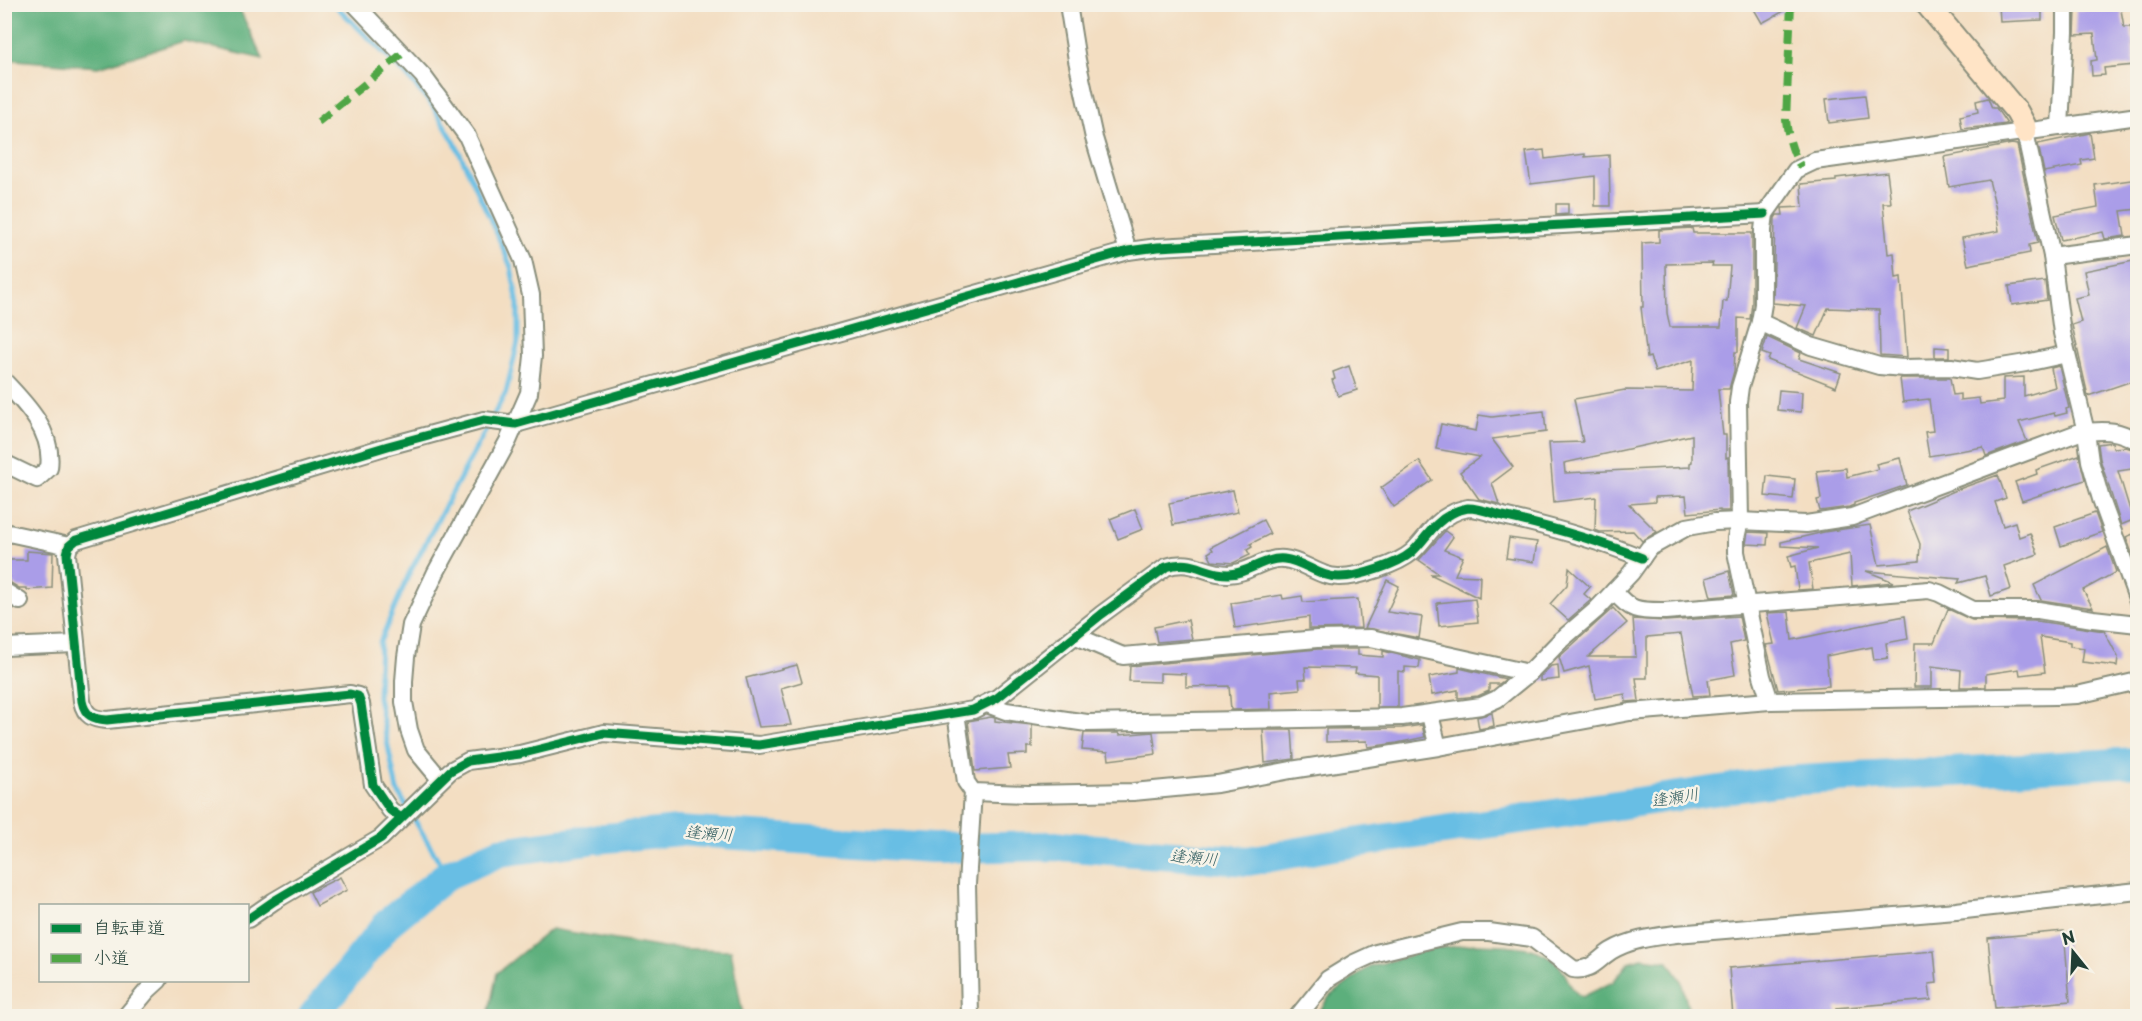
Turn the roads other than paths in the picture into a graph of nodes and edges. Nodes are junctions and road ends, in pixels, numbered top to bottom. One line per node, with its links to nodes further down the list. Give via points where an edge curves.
1 (355, 4): 15 (street, via 423,76 467,136 523,260 531,295 533,356 529,393)
2 (1068, 4): 10 (street, via 1094,138)
3 (1927, 4): 7 (street, via 2017,112)
4 (2065, 4): 6 (street)
5 (2138, 116): 6 (street)
6 (2060, 127): 7 (street)
7 (2025, 132): 8 (street, via 1815,161 1796,170); 11 (street)
8 (1765, 214): 10 (street); 12 (street)
9 (2138, 244): 11 (street)
10 (1128, 251): 15 (street)
11 (2052, 256): 13 (street)
12 (1760, 322): 13 (street, via 1811,346 1879,366 1977,371); 19 (street, via 1738,402)
13 (2067, 354): 16 (street)
14 (4, 381): 18 (street, via 42,427 51,455 49,468 37,479)
15 (509, 423): 21 (street, via 484,420 388,446 104,531); 39 (street, via 411,625 404,681 409,730 416,750)
16 (2086, 432): 17 (street, via 2115,431); 19 (street, via 1852,517 1806,524); 26 (street, via 2101,499)
17 (2138, 441)
18 (4, 464)
19 (1740, 521): 22 (street, via 1687,527 1659,541); 27 (street, via 1736,552)
20 (4, 531): 21 (street)
21 (69, 546): 30 (street)
22 (1642, 558): 24 (street); 29 (street, via 1532,522 1467,508 1436,524 1414,550 1398,561 1353,576 1332,577 1294,561 1278,559 1237,574 1188,563 1166,567)
23 (4, 591): 25 (street)
24 (1614, 591): 27 (street, via 1628,606 1641,611); 32 (street)
25 (20, 601)
26 (2138, 602)
27 (1747, 604): 28 (street, via 1929,590 1973,610 2023,608); 34 (street)
28 (2138, 624)
29 (1076, 636): 32 (street, via 1123,656 1371,638); 35 (street)
30 (76, 644): 31 (street); 41 (street, via 83,708 96,719 358,696 373,785 390,810)
31 (4, 647)
32 (1529, 673): 37 (street, via 1497,699 1481,706)
33 (2138, 681): 34 (street, via 2077,695)
34 (1770, 701): 38 (street, via 1630,712)
35 (987, 704): 36 (street); 37 (street, via 1005,711 1087,723)
36 (956, 713): 39 (street, via 759,745 604,733 520,754 468,761); 40 (street, via 966,782)
37 (1430, 715): 38 (street)
38 (1438, 747): 40 (street, via 1217,784)
39 (441, 779): 41 (street)
40 (973, 799): 46 (street, via 967,867)
41 (404, 816): 43 (street, via 381,838)
42 (2138, 891): 47 (street, via 1956,911 1676,934 1620,946 1592,967 1578,970 1532,938 1462,932 1376,953 1354,963 1328,980)
43 (249, 919)
44 (158, 982): 45 (street)
45 (126, 1017)
46 (970, 1017)
47 (1298, 1017)

